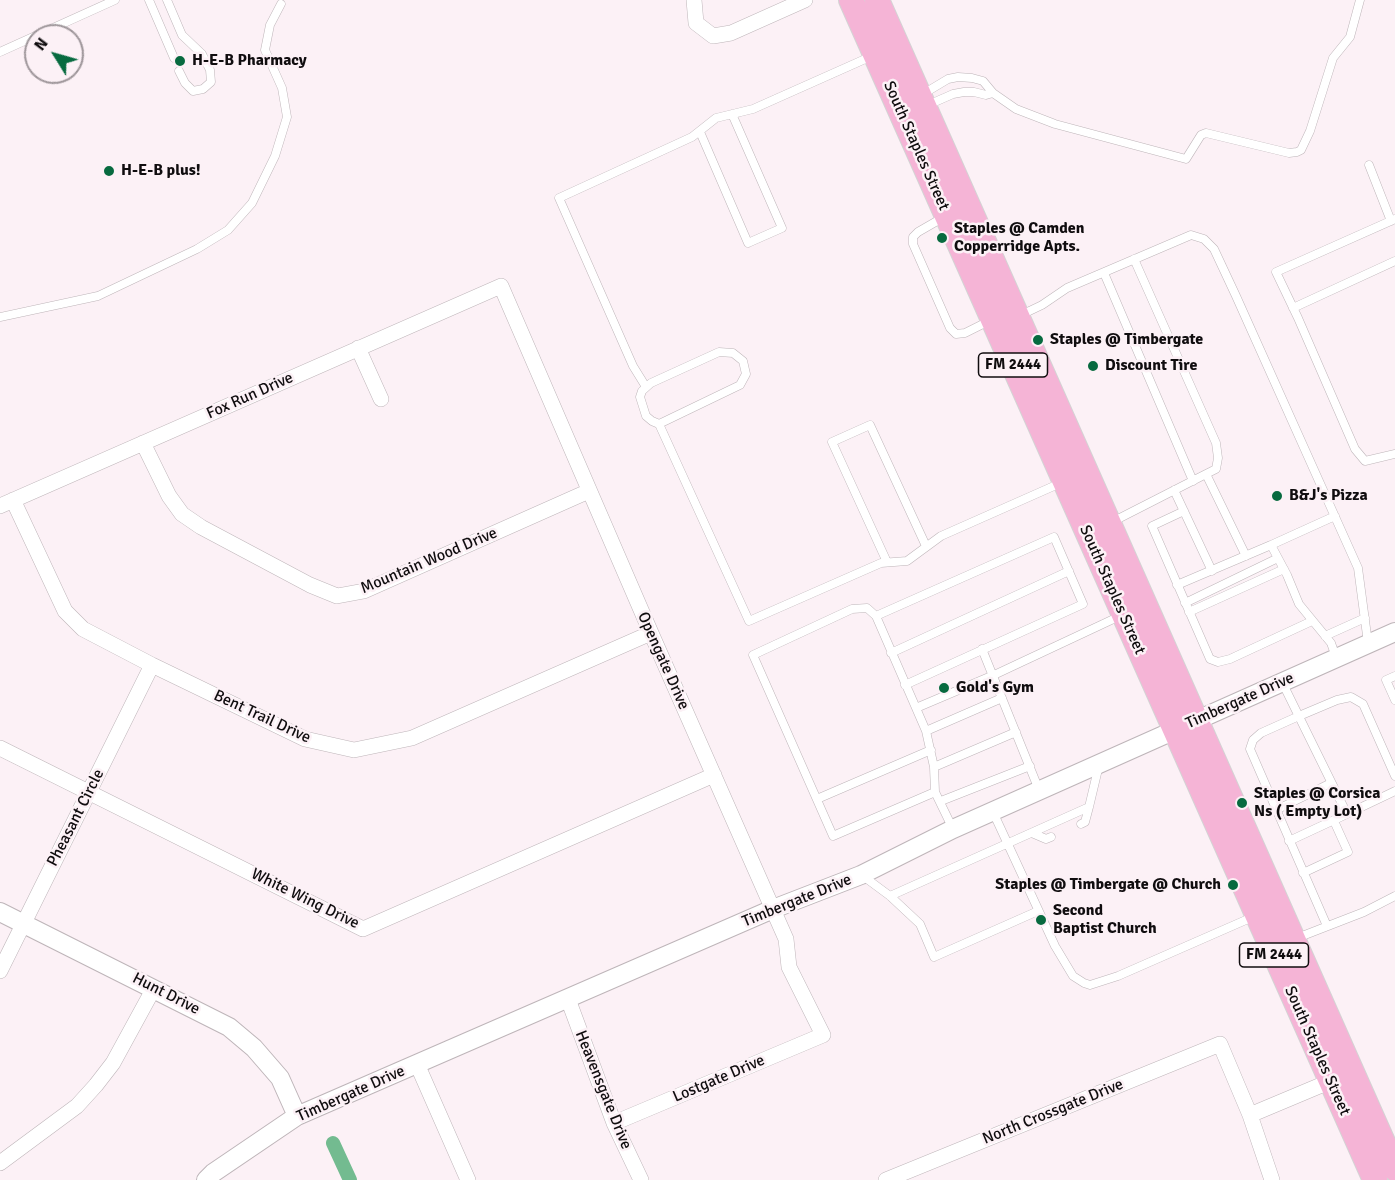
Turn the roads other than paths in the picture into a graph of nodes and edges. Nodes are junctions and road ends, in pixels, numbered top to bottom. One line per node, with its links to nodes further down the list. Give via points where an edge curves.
1 (115, 0): 11 (lane)
2 (149, 0): 13 (lane)
3 (167, 0): 14 (lane, via 182,35 202,54 211,82 193,91)
4 (290, 0): 10 (lane)
5 (694, 0): 6 (street, via 696,22 713,36 731,33)
6 (805, 0)
7 (851, 0): 12 (main road, South Staples Street / FM 2444)
8 (877, 0): 17 (main road, South Staples Street / FM 2444)
9 (1360, 0): 16 (lane, via 1350,37 1333,57 1301,150 1289,153 1206,132 1186,159 1055,124 1017,109)
10 (280, 2): 31 (lane, via 265,50 282,88 287,117 275,156 252,203 228,230 197,249 98,296)
11 (0, 52)
12 (876, 55): 15 (main road, South Staples Street / FM 2444); 18 (lane, via 753,109)
13 (174, 58)
14 (179, 70)
15 (885, 77): 17 (main road, via 912,106); 19 (main road, South Staples Street / FM 2444)
16 (993, 93): 17 (lane, via 953,94); 17 (lane, via 983,81 958,77 948,79)
17 (922, 102): 21 (main road, South Staples Street / FM 2444)
18 (732, 114): 20 (lane, via 712,120); 20 (lane, via 782,228 748,243)
19 (909, 131): 21 (main road, via 920,129); 23 (main road, South Staples Street / FM 2444)
20 (700, 132): 34 (lane, via 559,198 633,366)
21 (949, 163): 30 (main road, South Staples Street / FM 2444)
22 (1369, 165): 24 (lane)
23 (947, 216): 32 (main road, South Staples Street / FM 2444); 32 (lane, via 918,232 913,244 950,328 956,334 965,333)
24 (1393, 220): 29 (lane, via 1276,272)
25 (1134, 259): 27 (lane); 39 (lane, via 1216,443 1216,469); 46 (lane, via 1191,235 1204,239 1214,249)
26 (1395, 261): 29 (lane)
27 (1104, 273): 30 (lane); 40 (lane)
28 (501, 286): 33 (street, Fox Run Drive); 43 (street, Opengate Drive)
29 (1293, 308): 38 (lane, via 1355,449 1365,461)
30 (1017, 316): 47 (main road, South Staples Street / FM 2444)
31 (0, 317)
32 (993, 320): 41 (main road, South Staples Street / FM 2444)
33 (358, 348): 35 (street); 37 (street, Fox Run Drive)
34 (646, 387): 36 (lane, via 640,397 641,406 650,420); 36 (lane, via 724,351 737,355 745,365 746,376 738,387)
35 (381, 399)
36 (659, 424): 52 (lane, via 749,621)
37 (143, 443): 43 (street, Mountain Wood Drive, via 182,513 251,554 338,596 364,591); 44 (street, Fox Run Drive)
38 (1395, 454)
39 (1206, 474): 40 (lane); 50 (lane)
40 (1193, 481): 42 (lane)
41 (1064, 482): 49 (lane); 59 (main road, South Staples Street / FM 2444)
42 (1174, 490): 45 (lane); 47 (lane)
43 (589, 491): 63 (street, Opengate Drive)
44 (7, 503): 70 (street, Bent Trail Drive, via 65,611 83,629)
45 (1185, 511): 55 (lane); 56 (lane, via 1152,526)
46 (1335, 516): 48 (lane); 61 (lane, via 1358,568)
47 (1108, 523): 79 (main road, South Staples Street / FM 2444)
48 (1271, 545): 50 (lane); 51 (lane)
49 (926, 546): 52 (lane, via 907,561); 52 (lane, via 870,424 832,442)
50 (1246, 556): 55 (lane)
51 (1278, 558): 53 (lane); 57 (lane)
52 (887, 562)
53 (1284, 569): 58 (lane); 62 (lane, via 1299,604)
54 (1069, 571): 60 (lane, via 1054,537); 67 (lane, via 1083,604); 68 (lane)
55 (1212, 571): 56 (lane)
56 (1177, 585): 57 (lane)
57 (1185, 603): 58 (lane)
58 (1189, 612): 62 (lane, via 1210,659 1218,662)
59 (1123, 615): 71 (lane); 79 (main road, South Staples Street / FM 2444)
60 (876, 616): 68 (lane); 94 (lane, via 867,608 852,609 753,655)
61 (1365, 618): 65 (lane); 66 (lane)
62 (1312, 621): 65 (lane)
63 (651, 633): 70 (street, Bent Trail Drive, via 412,738 354,750 305,739); 87 (street, Opengate Drive)
64 (1395, 633): 66 (street, Timbergate Drive)
65 (1326, 636): 69 (lane)
66 (1368, 644): 69 (street, Timbergate Drive)
67 (982, 650): 71 (lane); 74 (lane)
68 (891, 653): 74 (lane)
69 (1336, 658): 73 (street, Timbergate Drive)
70 (152, 665): 92 (street, Pheasant Circle)
71 (994, 675): 75 (lane); 77 (lane)
72 (1395, 676): 76 (lane, via 1386,680)
73 (1282, 682): 78 (lane); 79 (street, Timbergate Drive)
74 (905, 685): 77 (lane)
75 (1002, 698): 80 (lane); 81 (lane)
76 (1395, 700)
77 (916, 708): 80 (lane)
78 (1299, 716): 88 (lane, via 1351,697 1363,704); 89 (lane); 97 (lane, via 1261,733 1250,749)
79 (1185, 725): 84 (street, Timbergate Drive); 114 (main road, South Staples Street / FM 2444); 117 (main road, South Staples Street / FM 2444)
80 (926, 732): 83 (lane)
81 (1016, 732): 85 (lane); 86 (lane)
82 (0, 748): 92 (street, White Wing Drive)
83 (931, 750): 86 (lane); 94 (lane)
84 (1099, 764): 90 (street, Timbergate Drive); 96 (lane)
85 (1030, 766): 90 (lane); 95 (lane)
86 (934, 767): 93 (lane)
87 (714, 775): 92 (street, White Wing Drive, via 363,929); 111 (street, Opengate Drive)
88 (1395, 776)
89 (1331, 783): 97 (lane); 99 (lane)
90 (1040, 790): 98 (street, Timbergate Drive)
91 (1395, 791): 99 (lane)
92 (90, 792): 115 (street, Pheasant Circle)
93 (935, 792): 94 (lane, via 833,836); 95 (lane)
94 (817, 799)
95 (940, 801): 102 (lane)
96 (1089, 807): 101 (lane); 103 (lane)
97 (1276, 810): 105 (lane)
98 (993, 811): 102 (street, Timbergate Drive); 106 (lane)
99 (1347, 814): 100 (lane)
100 (1334, 821): 105 (lane); 107 (lane, via 1348,852)
101 (1081, 824)
102 (953, 829): 108 (street, Timbergate Drive)
103 (1032, 833): 104 (lane); 106 (lane)
104 (1051, 837)
105 (1289, 841): 107 (lane)
106 (1008, 844): 109 (lane); 112 (lane)
107 (1303, 873): 116 (lane)
108 (861, 874): 109 (lane); 111 (street, Timbergate Drive)
109 (891, 896): 112 (lane, via 920,924 934,957)
110 (1395, 896): 116 (lane)
111 (773, 909): 120 (street, Timbergate Drive); 122 (street, Opengate Drive, via 786,939 789,967)
112 (1038, 911): 114 (lane, via 1073,976 1090,985)
113 (0, 912): 115 (street, Hunt Drive)
114 (1257, 915): 121 (main road, South Staples Street / FM 2444)
115 (24, 923): 118 (street, Pheasant Circle); 119 (street, Hunt Drive)
116 (1327, 926): 117 (lane)
117 (1293, 939): 123 (main road, South Staples Street / FM 2444)
118 (0, 972)
119 (154, 988): 127 (street, Hunt Drive, via 229,1027 254,1048 280,1078); 130 (street, via 96,1085 77,1106)
120 (568, 999): 124 (street, Timbergate Drive); 129 (street, Heavensgate Drive)
121 (1304, 1022): 123 (main road, via 1335,1059); 125 (main road, South Staples Street / FM 2444)
122 (823, 1035): 129 (street, Lostgate Drive)
123 (1346, 1060): 128 (main road, South Staples Street / FM 2444)
124 (417, 1064): 127 (street, Timbergate Drive); 133 (street)
125 (1331, 1081): 126 (street); 128 (main road, via 1343,1084); 137 (main road, South Staples Street / FM 2444)
126 (1250, 1115): 135 (street, North Crossgate Drive, via 1220,1044); 136 (street)
127 (297, 1116): 132 (street, Timbergate Drive)
128 (1374, 1122): 131 (main road, South Staples Street / FM 2444)
129 (614, 1124): 134 (street, Heavensgate Drive)
130 (0, 1163)
131 (1395, 1169)
132 (213, 1178)
133 (468, 1180)
134 (641, 1180)
135 (886, 1180)
136 (1272, 1180)
137 (1374, 1180)

